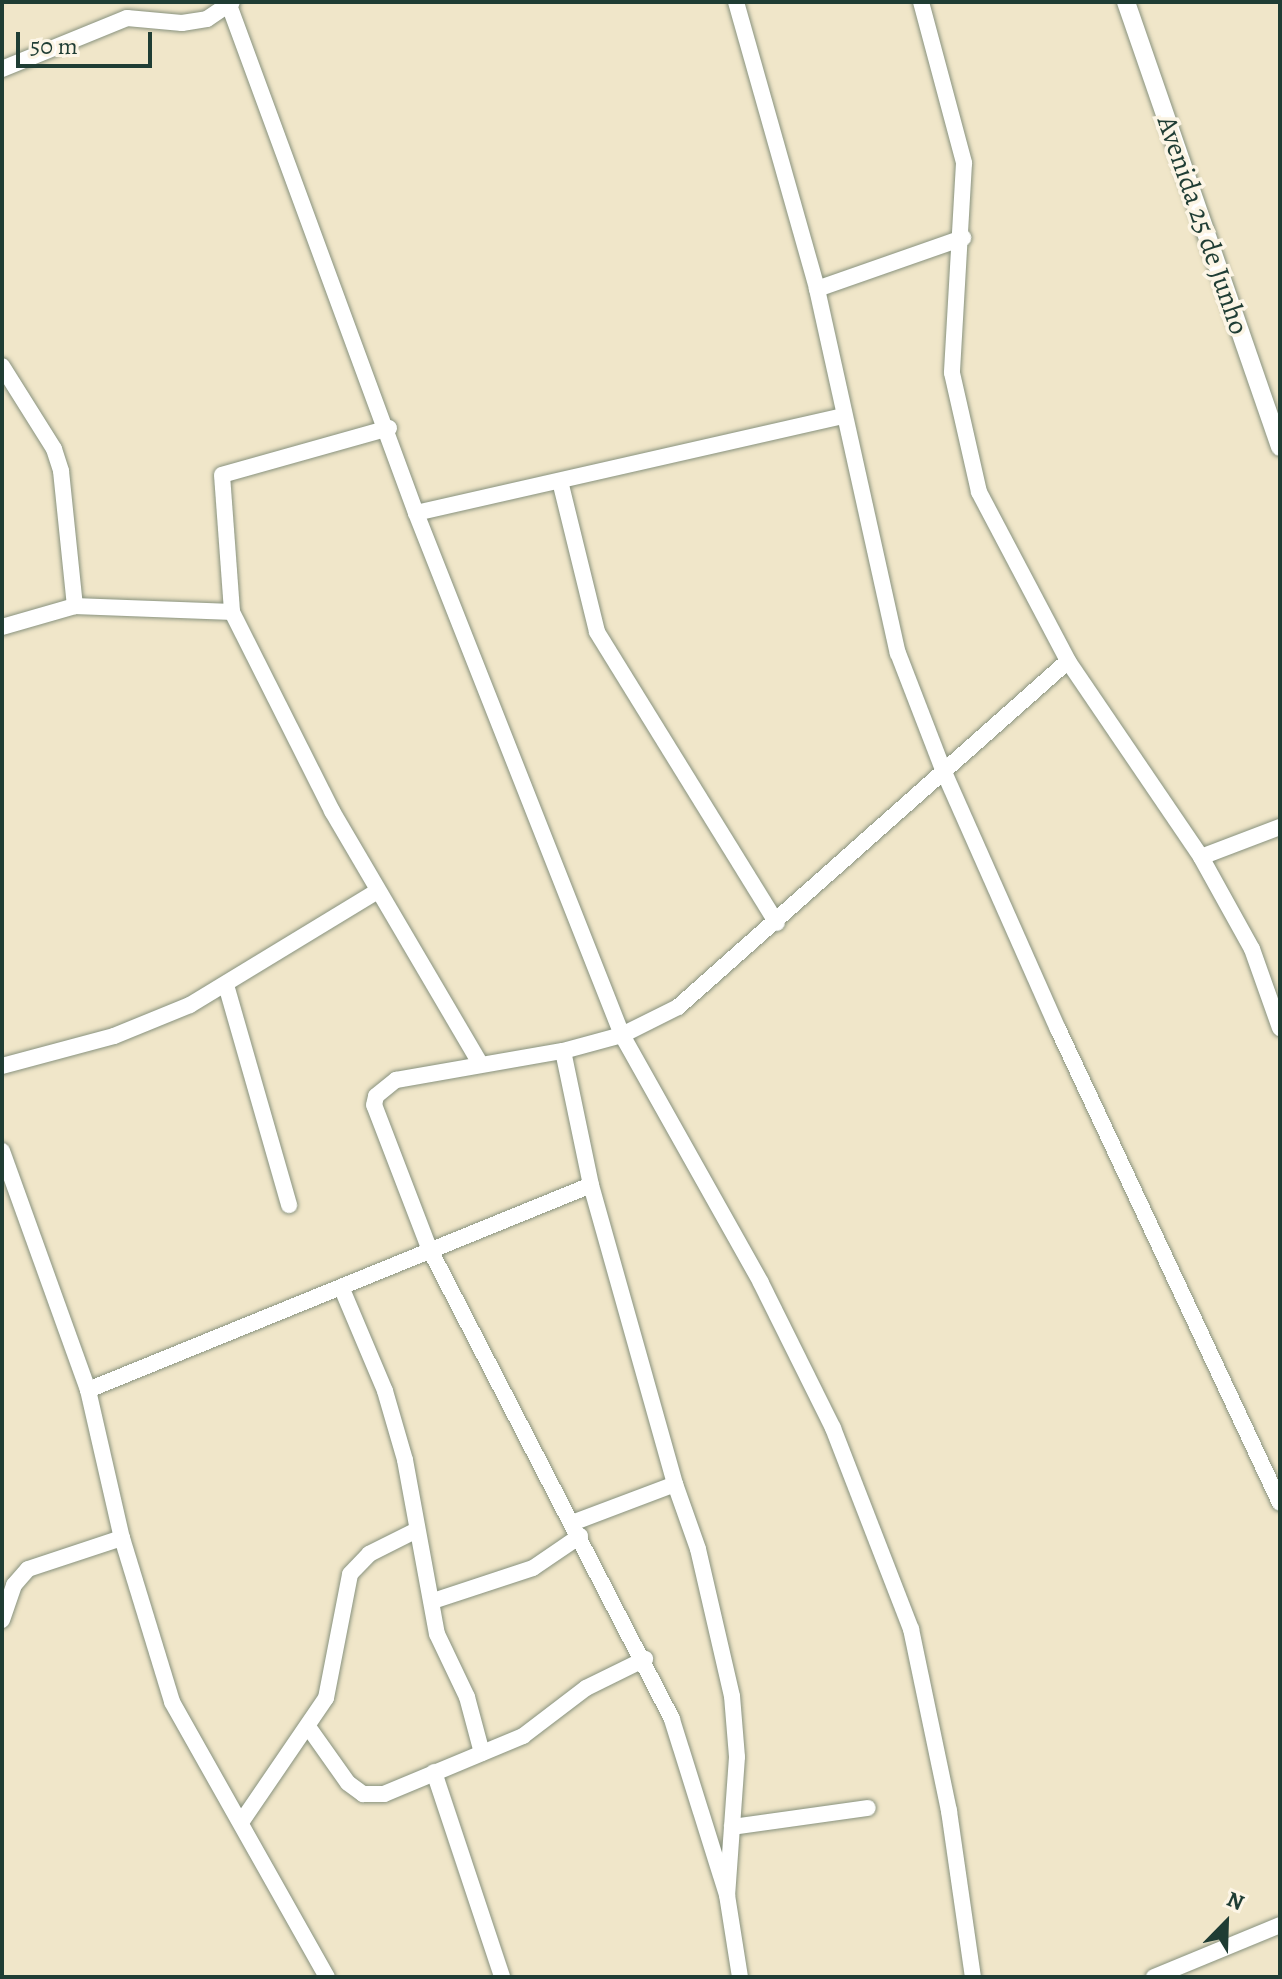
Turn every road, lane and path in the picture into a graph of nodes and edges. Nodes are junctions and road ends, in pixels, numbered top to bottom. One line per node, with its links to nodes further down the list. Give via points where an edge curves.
1 (736, 2): 8 (street)
2 (921, 2): 7 (street, via 961,139)
3 (1126, 2): 12 (street, Avenida 25 de Junho)
4 (231, 4): 5 (street, via 207,19 182,23); 11 (street)
5 (125, 10): 6 (street)
6 (2, 69)
7 (963, 238): 8 (street); 18 (street, via 952,373 976,480)
8 (817, 289): 10 (street)
9 (2, 366): 15 (street, via 54,449 61,471)
10 (844, 416): 13 (street); 19 (street, via 898,653)
11 (389, 428): 14 (street); 16 (street, via 222,475)
12 (1280, 447)
13 (560, 481): 14 (street); 23 (street, via 597,632)
14 (416, 513): 26 (street)
15 (75, 606): 16 (street); 17 (street)
16 (232, 612): 22 (street, via 265,686)
17 (2, 627)
18 (1068, 661): 19 (street); 21 (street)
19 (944, 772): 23 (street); 36 (street, via 1140,1209)
20 (1280, 827): 21 (street)
21 (1201, 857): 25 (street, via 1252,949)
22 (376, 892): 24 (street, via 287,942); 28 (street, via 428,969)
23 (777, 923): 26 (street, via 678,1007)
24 (226, 985): 29 (street, via 114,1036); 32 (street)
25 (1280, 1028)
26 (622, 1035): 27 (street); 56 (street, via 761,1283 833,1428 911,1629 949,1811)
27 (563, 1051): 28 (street); 31 (street)
28 (479, 1062): 33 (street, via 396,1080 376,1096 374,1105)
29 (2, 1066)
30 (2, 1151): 35 (street)
31 (591, 1185): 33 (street); 37 (street)
32 (289, 1205)
33 (429, 1248): 34 (street); 39 (street)
34 (342, 1289): 35 (street); 40 (street, via 385,1391 405,1460)
35 (88, 1390): 41 (street)
36 (1274, 1476): 38 (street)
37 (675, 1484): 39 (street); 50 (street, via 698,1549 732,1696 737,1757)
38 (1280, 1503)
39 (576, 1529): 42 (street, via 533,1568); 44 (street)
40 (415, 1531): 42 (street); 45 (street, via 369,1554 350,1574 332,1683)
41 (122, 1538): 43 (street, via 28,1569 14,1585); 49 (street, via 172,1702)
42 (433, 1601): 46 (street, via 438,1638 467,1697)
43 (2, 1620)
44 (645, 1659): 46 (street, via 586,1688 532,1731); 51 (street, via 672,1719)
45 (309, 1728): 47 (street, via 348,1783 363,1794 384,1794); 49 (street)
46 (482, 1753): 47 (street)
47 (434, 1772): 54 (street)
48 (868, 1808): 50 (street)
49 (242, 1821): 53 (street)
50 (732, 1827): 51 (street)
51 (727, 1895): 55 (street)
52 (1280, 1925): 57 (street)
53 (327, 1977)
54 (502, 1977)
55 (740, 1977)
56 (973, 1977)
57 (1154, 1977)

